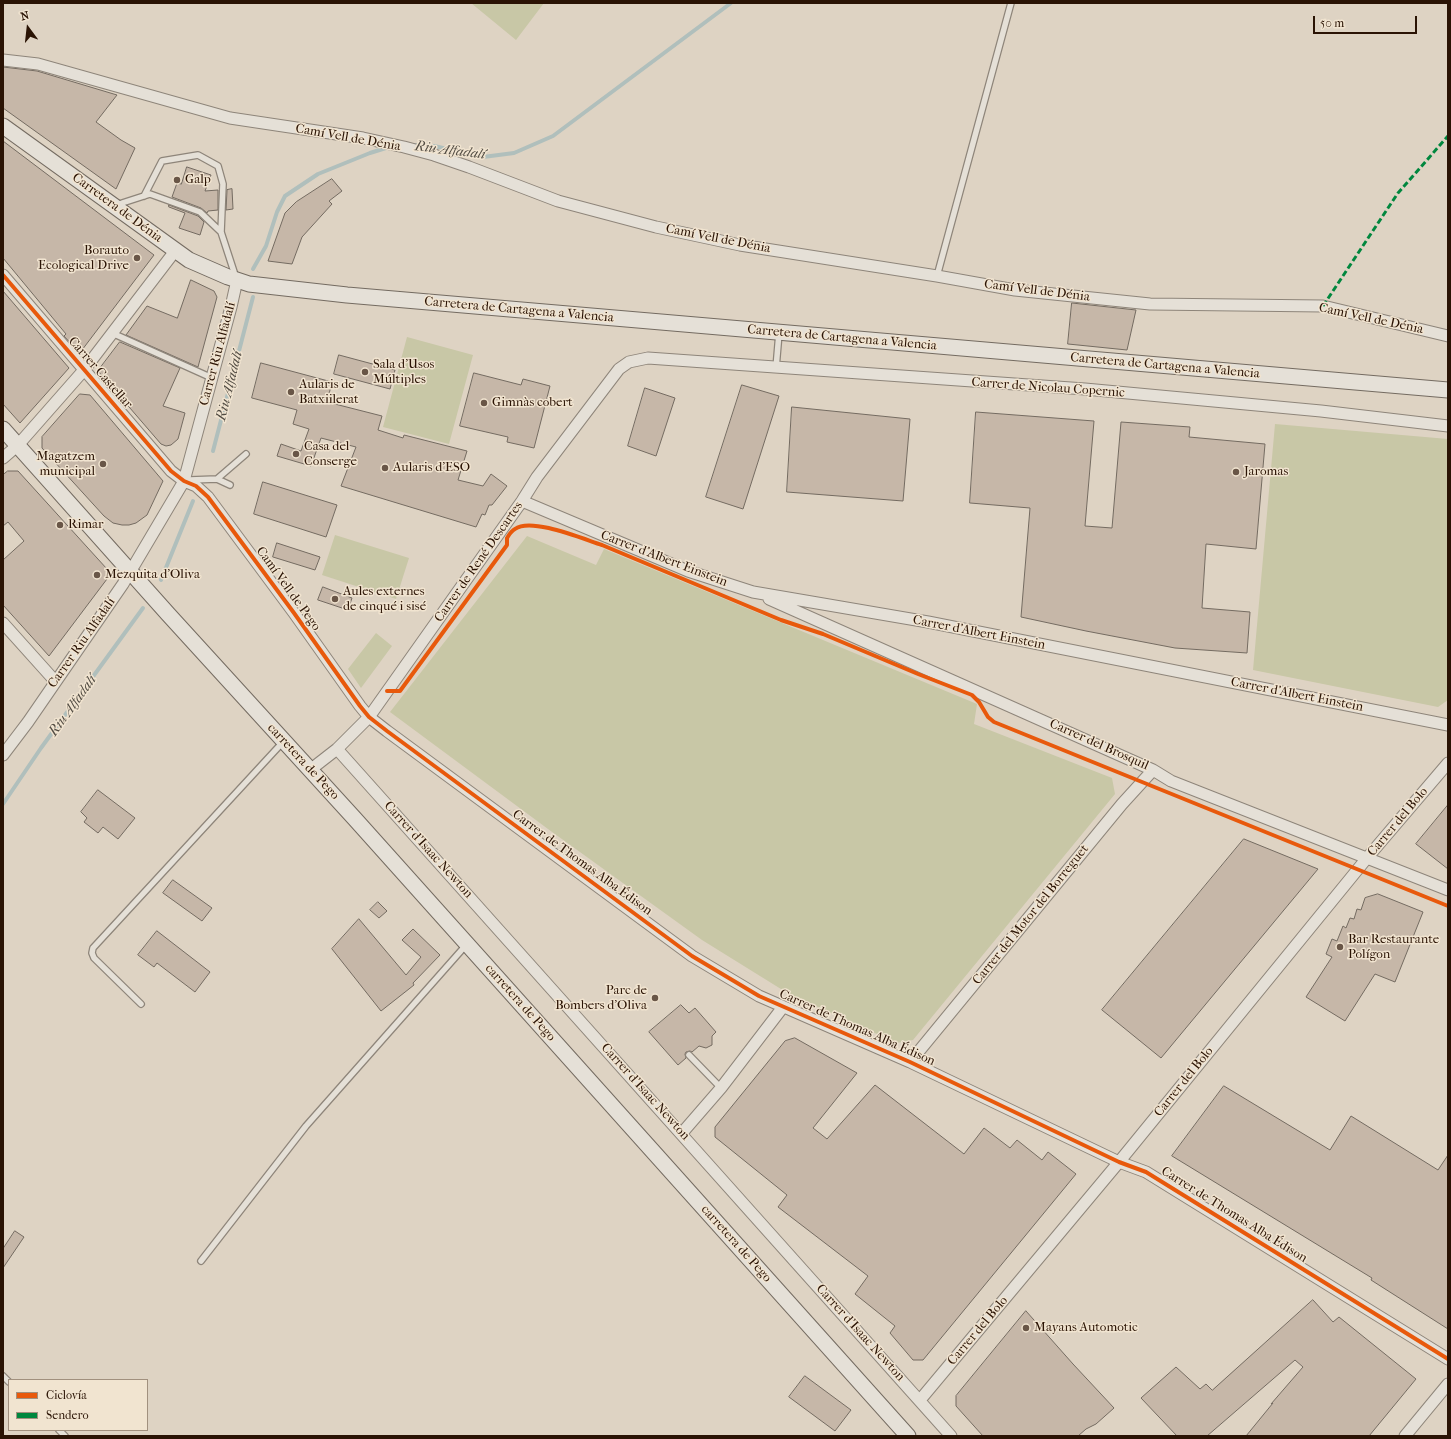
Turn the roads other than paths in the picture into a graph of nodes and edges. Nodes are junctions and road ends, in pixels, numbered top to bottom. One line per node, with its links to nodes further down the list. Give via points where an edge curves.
1 (1011, 3): 9 (lane)
2 (3, 60): 9 (street, Camí Vell de Dénia, via 38,64 230,118 363,138 434,155 558,201 656,227 740,245)
3 (3, 126): 5 (main road, Carretera de Dénia)
4 (144, 196): 5 (lane); 6 (lane, via 150,194 200,212); 6 (lane, via 162,161 198,155 218,166 223,184)
5 (113, 206): 7 (main road, Carretera de Dénia)
6 (221, 232): 10 (lane)
7 (175, 251): 10 (main road, Carretera de Dénia, via 189,260); 11 (street)
8 (3, 275): 16 (street, Carrer Castellar)
9 (937, 276): 13 (street, Camí Vell de Dénia, via 1015,290 1150,304 1323,306)
10 (237, 280): 12 (main road, Carretera de Cartagena a Valencia, via 263,286 347,295); 17 (street, Carrer Riu Alfadalí)
11 (111, 333): 16 (street); 17 (lane)
12 (779, 333): 15 (lane); 18 (main road, Carretera de Cartagena a Valencia)
13 (1448, 336)
14 (648, 358): 15 (street, Carrer de Nicolau Copernic); 27 (street, Carrer de René Descartes, via 629,362 619,369 537,477)
15 (776, 368): 19 (street, Carrer de Nicolau Copernic, via 1085,390 1321,411)
16 (84, 370): 21 (street); 25 (street, Carrer Castellar, via 171,472)
17 (212, 378): 25 (street, Carrer Riu Alfadalí)
18 (1448, 390)
19 (1448, 426)
20 (3, 429): 21 (main road)
21 (18, 445): 23 (street); 28 (main road)
22 (246, 454): 24 (lane)
23 (3, 458)
24 (217, 479): 25 (lane); 26 (lane)
25 (184, 481): 28 (street, Carrer Riu Alfadalí); 32 (street, Camí Vell de Pego, via 196,486 208,497)
26 (230, 485)
27 (522, 501): 29 (street, Carrer d'Albert Einstein, via 688,571); 32 (street, Carrer de René Descartes)
28 (130, 571): 31 (street, Carrer Riu Alfadalí); 34 (main road, carretera de Pego)
29 (753, 592): 33 (street, Carrer d'Albert Einstein, via 928,622); 39 (street, Carrer del Brosquil)
30 (3, 623): 31 (street)
31 (55, 681): 36 (street, Carrer Riu Alfadalí)
32 (369, 717): 35 (street, Carrer de René Descartes); 44 (street, Carrer de Thomas Alba Édison, via 692,956 759,996)
33 (1448, 725)
34 (283, 742): 38 (main road, carretera de Pego); 43 (lane, via 93,948 94,958)
35 (337, 749): 38 (street, Carrer de René Descartes); 48 (street, Carrer d'Isaac Newton)
36 (3, 755)
37 (1448, 763): 40 (street, Carrer del Bolo)
38 (310, 770): 42 (main road, carretera de Pego)
39 (1153, 770): 40 (street, Carrer del Brosquil, via 1171,781); 46 (street, Carrer del Motor del Borreguet, via 1122,804)
40 (1367, 858): 41 (street, Carrer del Brosquil); 49 (street, Carrer del Bolo)
41 (1448, 890)
42 (467, 944): 50 (lane, via 306,1126); 54 (main road, carretera de Pego)
43 (141, 1004)
44 (783, 1007): 46 (street, Carrer de Thomas Alba Édison); 47 (street)
45 (689, 1055): 47 (lane)
46 (910, 1062): 49 (street, Carrer de Thomas Alba Édison)
47 (721, 1088): 48 (street)
48 (682, 1133): 53 (street, Carrer d'Isaac Newton)
49 (1119, 1162): 51 (street, Carrer de Thomas Alba Édison, via 1146,1172); 53 (street, Carrer del Bolo)
50 (201, 1261)
51 (1448, 1359)
52 (1448, 1384): 56 (street)
53 (920, 1400): 55 (street, Carrer d'Isaac Newton)
54 (908, 1436)
55 (951, 1436)
56 (1405, 1436)

